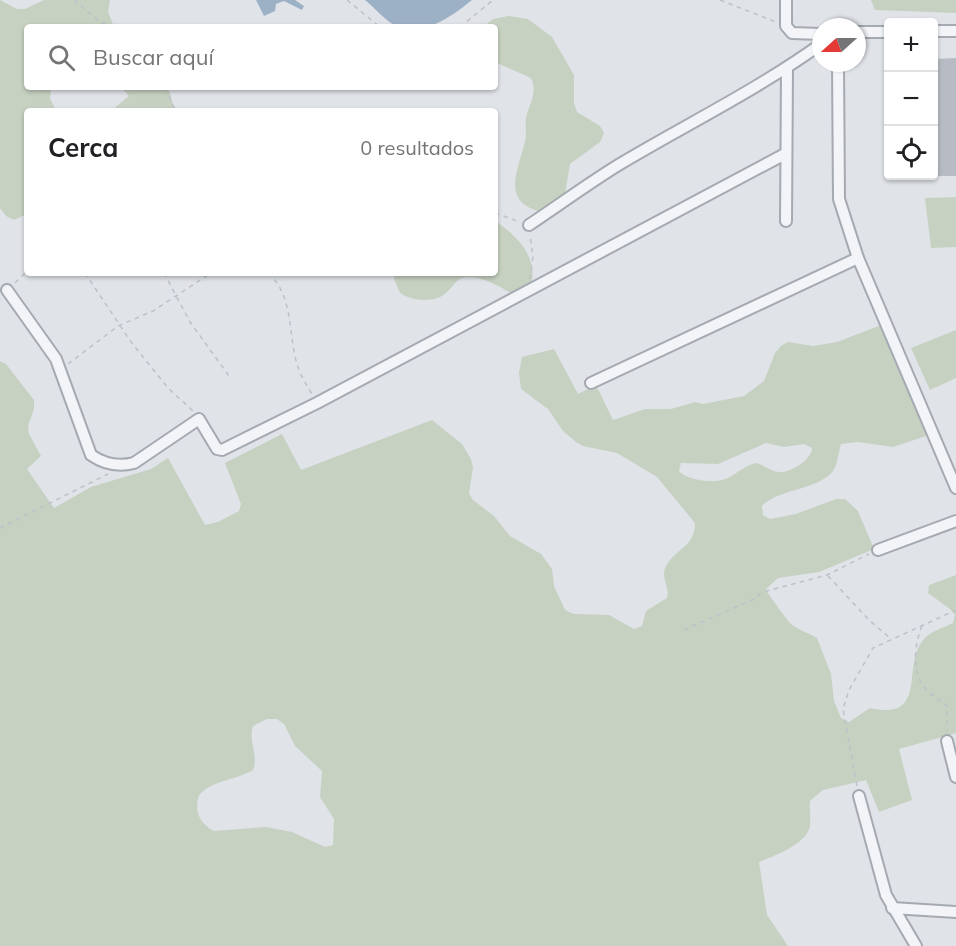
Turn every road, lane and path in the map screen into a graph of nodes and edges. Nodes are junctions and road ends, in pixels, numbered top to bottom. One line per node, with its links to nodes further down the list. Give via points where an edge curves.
1 (74, 0): 6 (path)
2 (347, 0): 7 (path)
3 (493, 0): 8 (path)
4 (720, 0): 9 (path)
5 (786, 0): 9 (street)
6 (106, 24)
7 (376, 24)
8 (464, 24)
9 (786, 26): 14 (street, via 792,33)
10 (866, 32): 11 (street)
11 (884, 32)
12 (938, 32): 13 (street)
13 (956, 32)
14 (812, 34)
15 (812, 51): 16 (street)
16 (787, 69): 20 (street); 23 (street, via 620,164)
17 (838, 72): 24 (street, via 839,199)
18 (167, 90): 19 (path)
19 (176, 108)
20 (785, 154): 22 (street); 30 (street)
21 (498, 214): 23 (path)
22 (786, 221)
23 (529, 225): 30 (path, via 533,256)
24 (858, 258): 36 (street); 40 (street)
25 (24, 274): 31 (path)
26 (87, 276): 33 (path)
27 (166, 276): 32 (path)
28 (206, 276): 32 (path)
29 (272, 276): 37 (path, via 287,305 297,363)
30 (529, 289): 37 (street)
31 (7, 290): 34 (street)
32 (175, 295): 33 (path, via 153,311); 35 (path)
33 (118, 326): 34 (path); 38 (path, via 168,388)
34 (61, 370): 39 (street, via 91,455)
35 (229, 376)
36 (591, 383)
37 (317, 403): 38 (street, via 222,450)
38 (199, 419): 39 (street, via 142,460)
39 (122, 466): 42 (path)
40 (956, 488)
41 (956, 521): 43 (street)
42 (0, 528)
43 (878, 550): 44 (path)
44 (827, 574): 47 (path, via 763,592); 48 (path, via 862,614)
45 (956, 610): 46 (path)
46 (922, 625): 48 (path); 49 (path, via 916,648 918,672 923,687 946,706)
47 (684, 630)
48 (891, 638): 51 (path, via 873,648 849,690 843,709)
49 (947, 741): 50 (street)
50 (956, 777)
51 (859, 796): 52 (street, via 877,869)
52 (892, 908): 53 (street); 54 (street)
53 (956, 912)
54 (916, 946)

